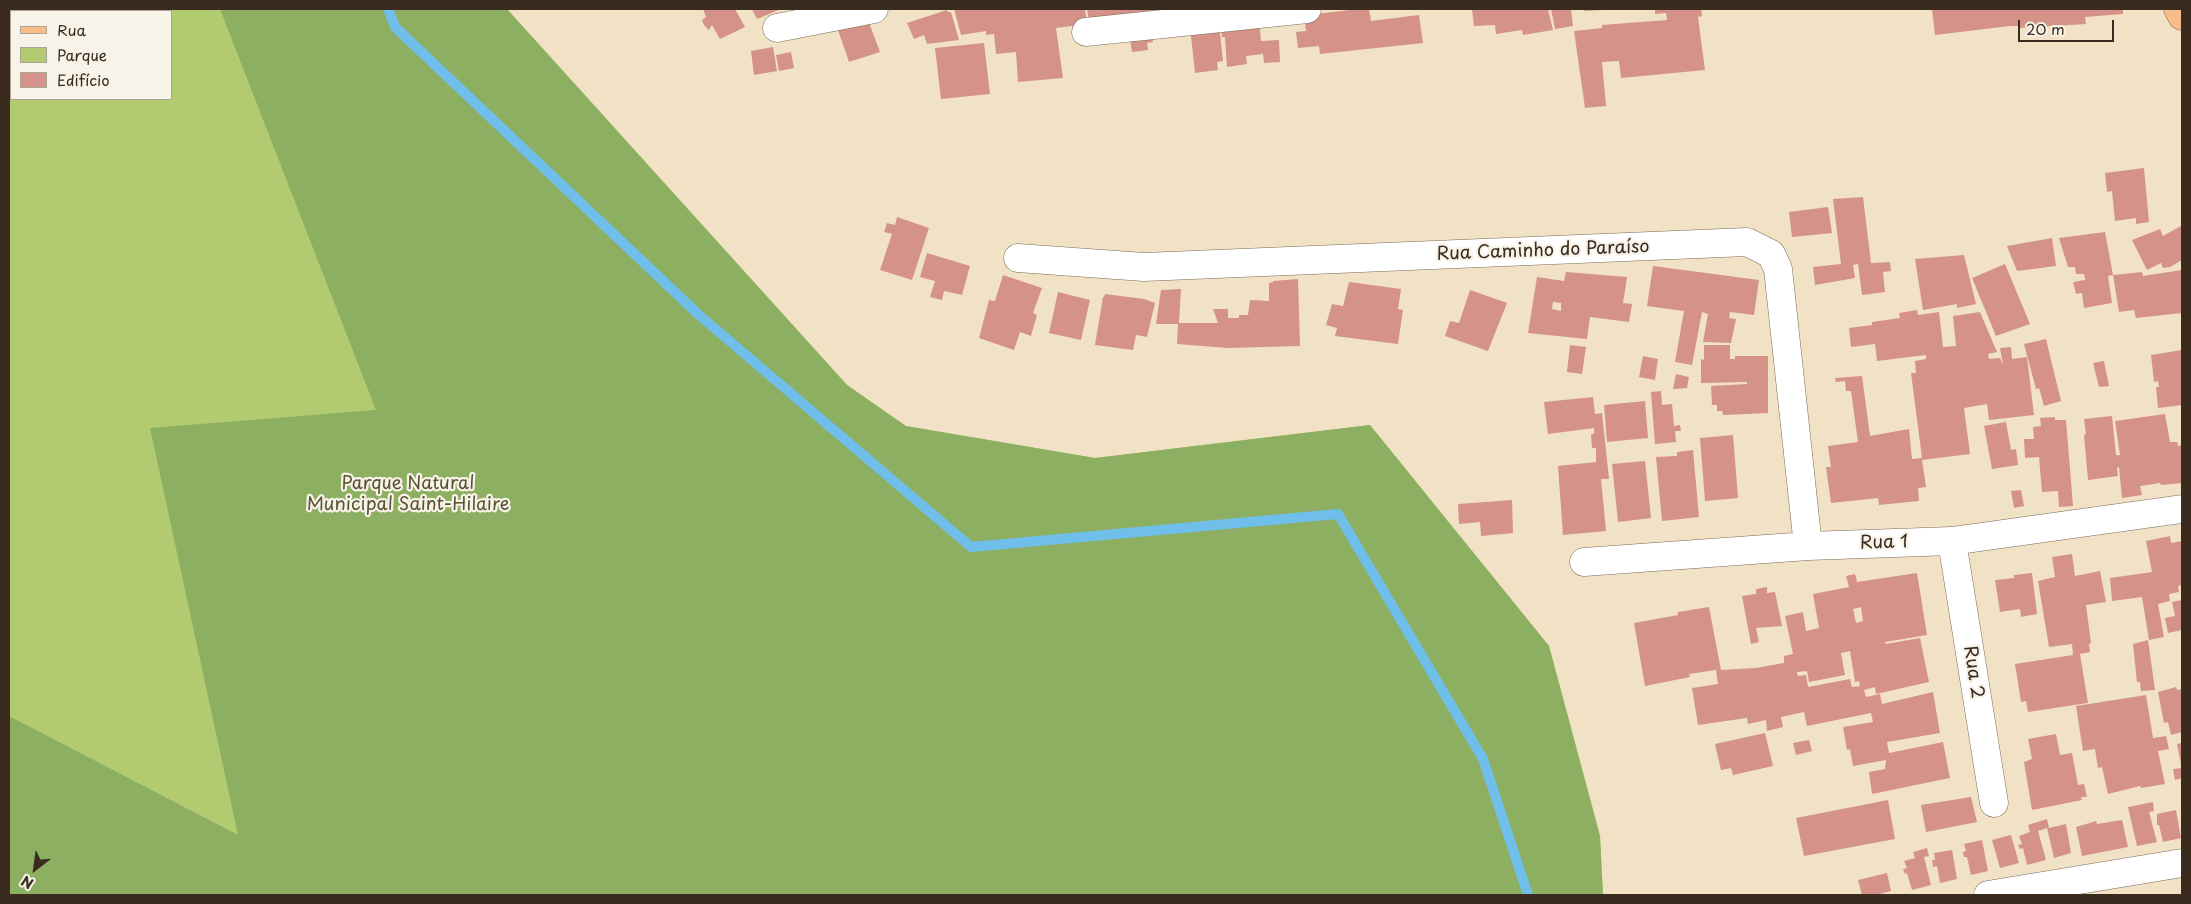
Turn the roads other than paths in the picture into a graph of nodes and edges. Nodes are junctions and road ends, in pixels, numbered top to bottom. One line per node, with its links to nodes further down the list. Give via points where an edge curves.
1 (874, 9): 5 (street)
2 (1307, 9): 6 (street)
3 (2178, 9): 4 (main road)
4 (2182, 16)
5 (777, 28)
6 (1086, 32)
7 (1018, 258): 10 (street, Rua Caminho do Paraíso, via 1144,267 1747,242 1771,254 1778,269)
8 (2182, 509): 9 (street, Rua 1)
9 (1952, 541): 10 (street, Rua 1); 12 (street, Rua 2)
10 (1808, 546): 11 (street, Rua 1)
11 (1584, 562)
12 (1994, 803)
13 (2182, 862): 14 (street)
14 (1988, 895)

